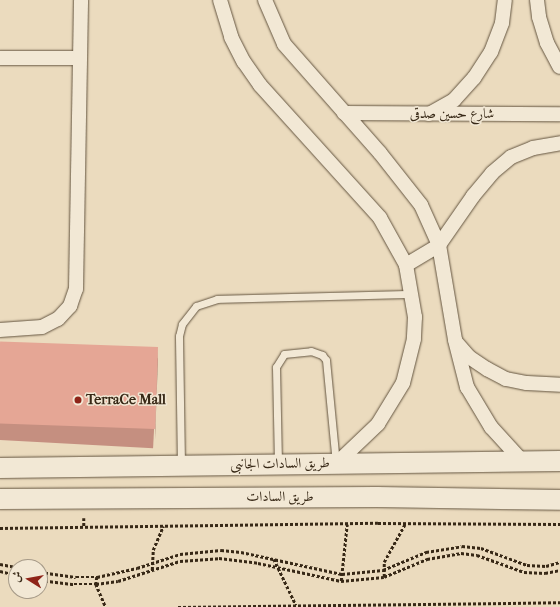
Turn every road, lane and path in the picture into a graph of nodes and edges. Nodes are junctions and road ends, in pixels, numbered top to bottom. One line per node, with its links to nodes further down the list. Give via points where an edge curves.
1 (81, 0): 7 (street)
2 (220, 0): 14 (street, via 231,37 248,68 260,85 380,218)
3 (265, 0): 9 (street, via 284,44)
4 (505, 0): 11 (street, via 502,23 491,52 474,78 454,100)
5 (537, 0): 8 (street, via 547,43)
6 (0, 58): 7 (street)
7 (80, 58): 16 (street, via 76,290 70,306 58,319 42,327)
8 (560, 67)
9 (344, 113): 11 (street, شارع حسين صدقى); 13 (street, via 411,190 429,220)
10 (560, 114): 11 (street, شارع حسين صدقى)
11 (429, 115)
12 (560, 143): 13 (street, via 532,148 511,157 492,173)
13 (439, 245): 14 (street); 17 (street)
14 (406, 265): 15 (street)
15 (413, 294): 22 (street, via 414,339 403,384 378,424); 23 (lane, via 217,299 196,306 185,319 179,336)
16 (0, 330)
17 (455, 340): 18 (street, via 469,357 506,379); 19 (street, via 461,369 477,408)
18 (560, 385)
19 (522, 461): 20 (street, طريق السادات الجانبى); 22 (street, طريق السادات الجانبى)
20 (560, 461)
21 (278, 464): 22 (street, طريق السادات الجانبى); 22 (lane, via 276,367 284,354 311,351 322,355 326,360); 23 (street, طريق السادات الجانبى)
22 (336, 464)
23 (181, 465): 24 (street, طريق السادات الجانبى)
24 (1, 469)
25 (0, 499): 26 (street, طريق السادات, via 377,497)
26 (560, 500)
27 (347, 524): 28 (path); 30 (path); 40 (path)
28 (405, 524): 29 (path); 37 (path, via 387,554)
29 (560, 524)
30 (163, 526): 31 (path); 34 (path, via 155,544)
31 (0, 528)
32 (274, 559): 34 (path, via 241,552 200,551); 35 (path); 40 (path)
33 (560, 562): 37 (path, via 546,566 527,565 481,548 462,546 426,552)
34 (152, 563): 36 (path); 41 (path)
35 (277, 567): 36 (path, via 219,558 180,561); 44 (path); 47 (path)
36 (152, 570): 45 (path, via 118,581)
37 (383, 570): 40 (path); 42 (path)
38 (560, 570): 42 (path, via 545,573 524,572 477,555 460,554 427,559)
39 (48, 573): 41 (path)
40 (342, 574): 44 (path)
41 (97, 577): 45 (path)
42 (384, 577): 44 (path)
43 (48, 581): 45 (path)
44 (341, 581)
45 (96, 584): 49 (path)
46 (560, 602): 48 (path)
47 (296, 605): 48 (path); 50 (path)
48 (373, 606)
49 (106, 607)
50 (178, 607)

